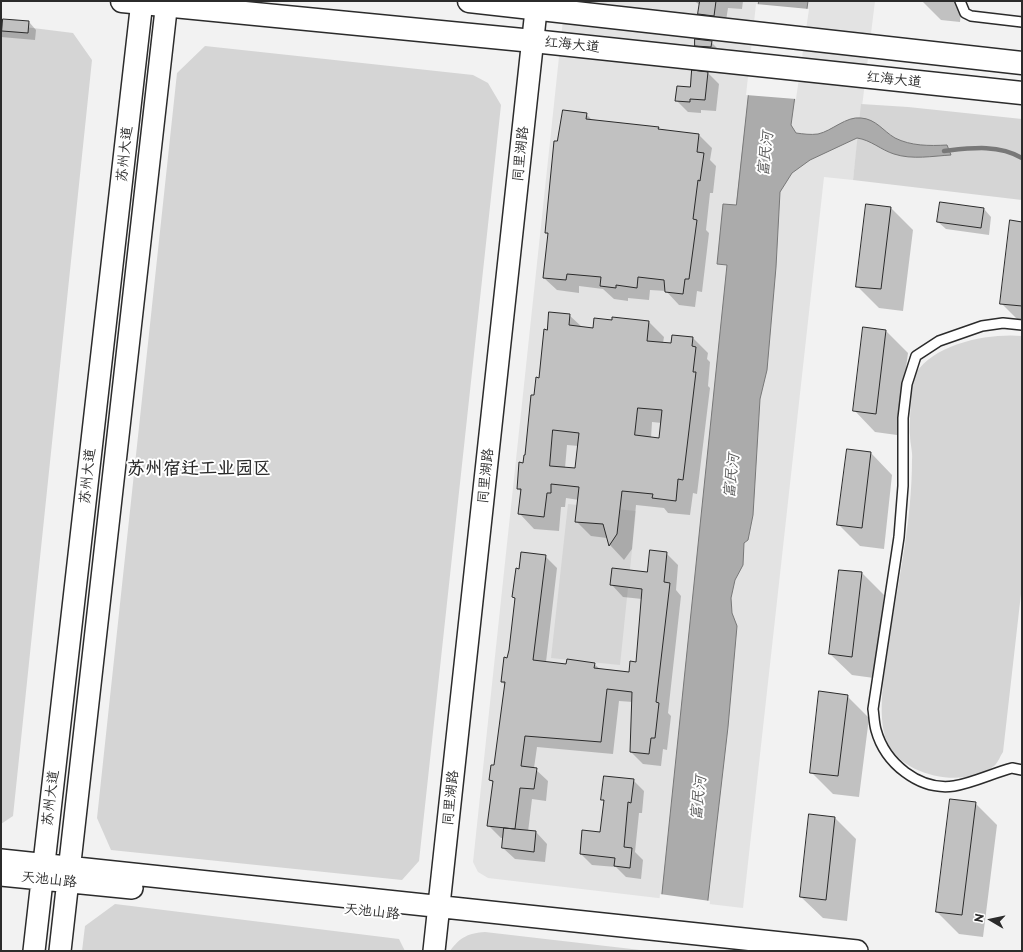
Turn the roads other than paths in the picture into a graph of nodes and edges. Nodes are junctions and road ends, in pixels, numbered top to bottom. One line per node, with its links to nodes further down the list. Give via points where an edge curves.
1 (469, 1): 5 (main road)
2 (960, 1): 6 (lane, via 965,14)
3 (135, 2): 4 (main road, 红海大道); 13 (street, 苏州大道)
4 (167, 3): 7 (main road, 红海大道); 14 (street, 苏州大道)
5 (537, 4): 7 (street, 同里湖路); 8 (main road, via 739,31)
6 (1022, 22)
7 (533, 41): 9 (main road, 红海大道); 16 (street, 同里湖路)
8 (1022, 63)
9 (1022, 93)
10 (1022, 325): 11 (lane, via 1003,323 982,326 939,341 916,356 907,384 903,418 903,486 899,537 873,709 876,730 888,754 911,776 925,783 953,786 1012,768)
11 (1022, 770)
12 (1, 860): 13 (street, 天池山路)
13 (43, 872): 14 (street, 天池山路); 15 (street, 天池山路); 18 (street, 苏州大道)
14 (68, 874): 16 (street, 天池山路); 19 (street, 苏州大道)
15 (1, 875)
16 (438, 913): 17 (street, 天池山路); 20 (street, 同里湖路)
17 (743, 945): 21 (street)
18 (34, 951)
19 (60, 951)
20 (434, 951)
21 (857, 951)

